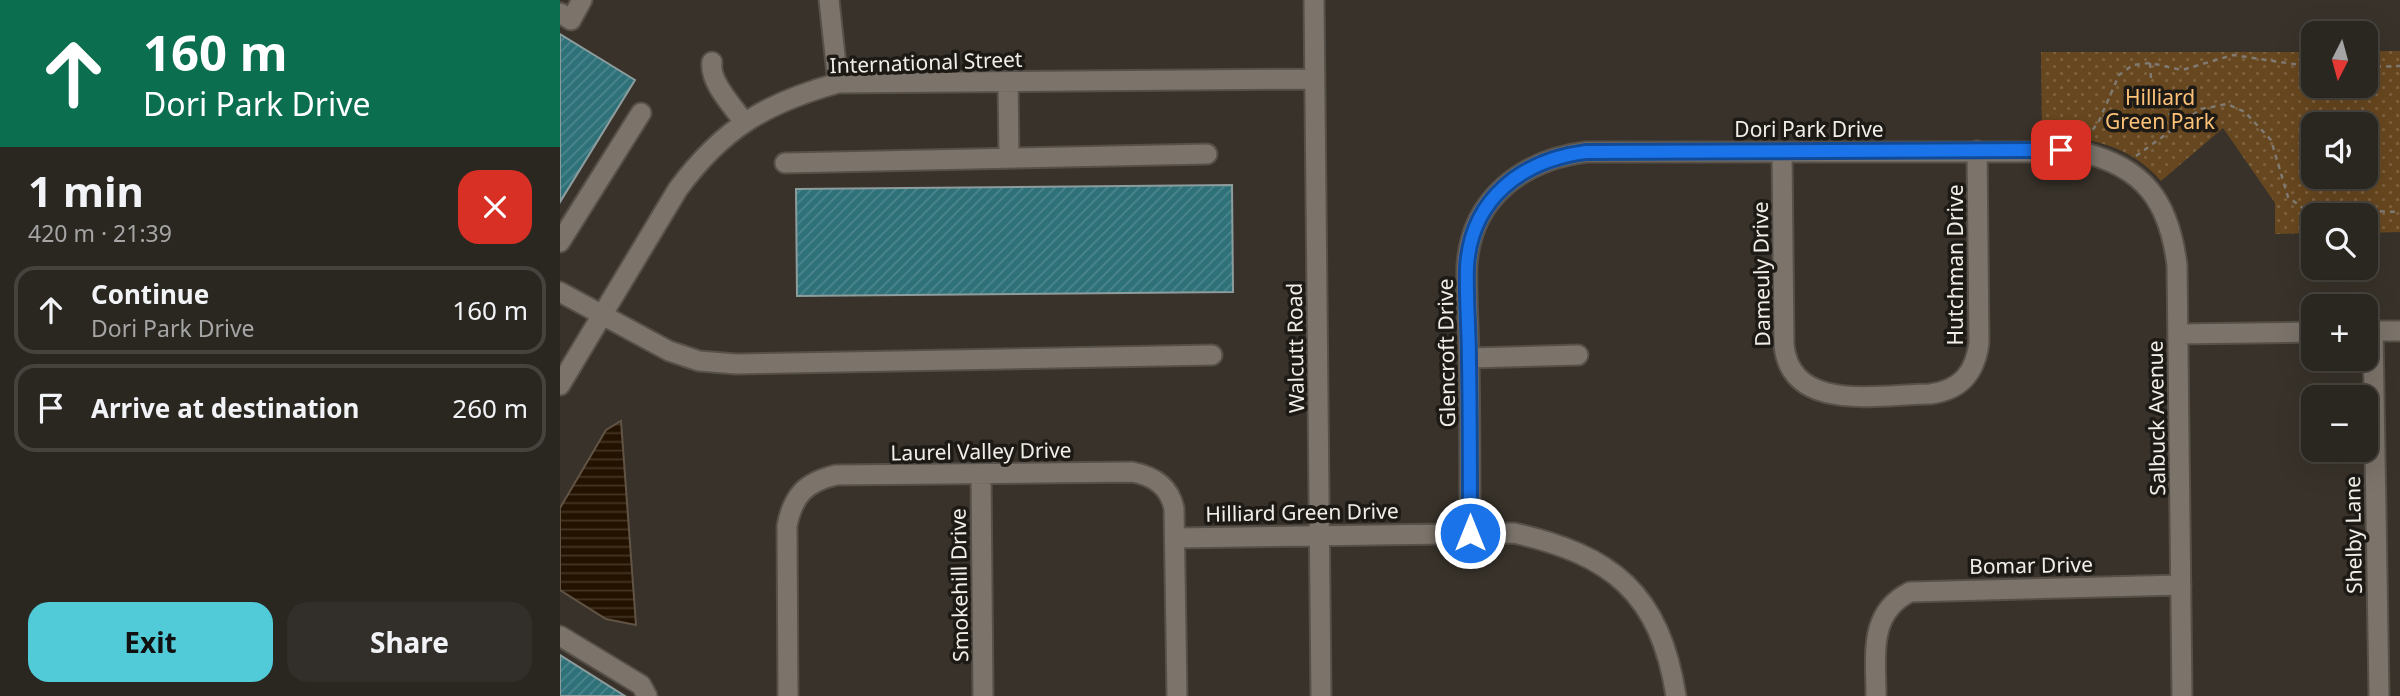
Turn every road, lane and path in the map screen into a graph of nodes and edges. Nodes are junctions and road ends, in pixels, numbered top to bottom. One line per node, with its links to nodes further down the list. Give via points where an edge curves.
1 (582, 0): 4 (street, via 571,20)
2 (828, 0): 13 (street)
3 (1314, 0): 11 (street, Walcutt Road)
4 (560, 13)
5 (712, 62): 16 (street, via 716,80)
6 (2150, 63): 7 (path, via 2182,69 2233,54); 10 (path); 18 (path, via 2133,65 2119,75)
7 (2301, 65)
8 (2400, 66): 9 (path)
9 (2378, 67)
10 (2151, 78)
11 (1314, 79): 12 (street, International Street); 42 (street, Walcutt Road)
12 (1008, 82): 13 (street, International Street); 22 (street)
13 (838, 83): 16 (street, International Street, via 797,95)
14 (641, 113): 27 (street)
15 (2169, 113): 17 (path)
16 (744, 122): 29 (street, International Street, via 699,160)
17 (2177, 126): 23 (path); 26 (path, via 2210,105 2237,107 2271,140 2288,197 2304,209)
18 (2087, 139)
19 (1977, 151): 20 (street, Dori Park Drive); 23 (street, Dori Park Drive, via 2061,150); 38 (street, Hutchman Drive, via 1979,343 1977,361)
20 (1782, 153): 25 (street, Dori Park Drive, via 1586,152 1544,161); 38 (street, Dameuly Drive, via 1784,345 1798,381 1829,395 1930,394 1951,390)
21 (1207, 154): 22 (street)
22 (1009, 158): 24 (street)
23 (2125, 160): 33 (street, Salbuck Avenue, via 2168,221 2177,265)
24 (785, 163)
25 (1507, 183): 36 (street, Glencroft Drive, via 1479,220 1471,243 1467,265)
26 (2400, 212)
27 (560, 242)
28 (560, 292): 29 (street)
29 (601, 316): 34 (street, via 668,351 699,361 736,364); 39 (street, International Street)
30 (2378, 331): 31 (street)
31 (2400, 331)
32 (2301, 332): 33 (street)
33 (2178, 334): 44 (street, Salbuck Avenue)
34 (1212, 355)
35 (1578, 355): 36 (street)
36 (1469, 358): 41 (street, Glencroft Drive)
37 (2371, 371): 54 (street, Shelby Lane)
38 (1968, 377)
39 (560, 385)
40 (981, 474): 43 (street, Laurel Valley Drive, via 1149,475 1172,497); 47 (street, Laurel Valley Drive, via 836,475 818,479 802,490 791,506 787,526); 48 (street, Smokehill Drive)
41 (1470, 533): 42 (street, Hilliard Green Drive); 51 (street, Hilliard Green Drive, via 1514,533 1595,559 1629,587 1655,620 1670,658)
42 (1320, 534): 43 (street, Hilliard Green Drive); 50 (street, Walcutt Road)
43 (1176, 538): 49 (street)
44 (2181, 585): 52 (street, Bomar Drive, via 1910,592 1887,608 1877,627); 53 (street, Salbuck Avenue)
45 (560, 636): 46 (street, via 641,685)
46 (647, 696)
47 (788, 696)
48 (983, 696)
49 (1177, 696)
50 (1321, 696)
51 (1676, 696)
52 (1877, 696)
53 (2182, 696)
54 (2379, 696)

